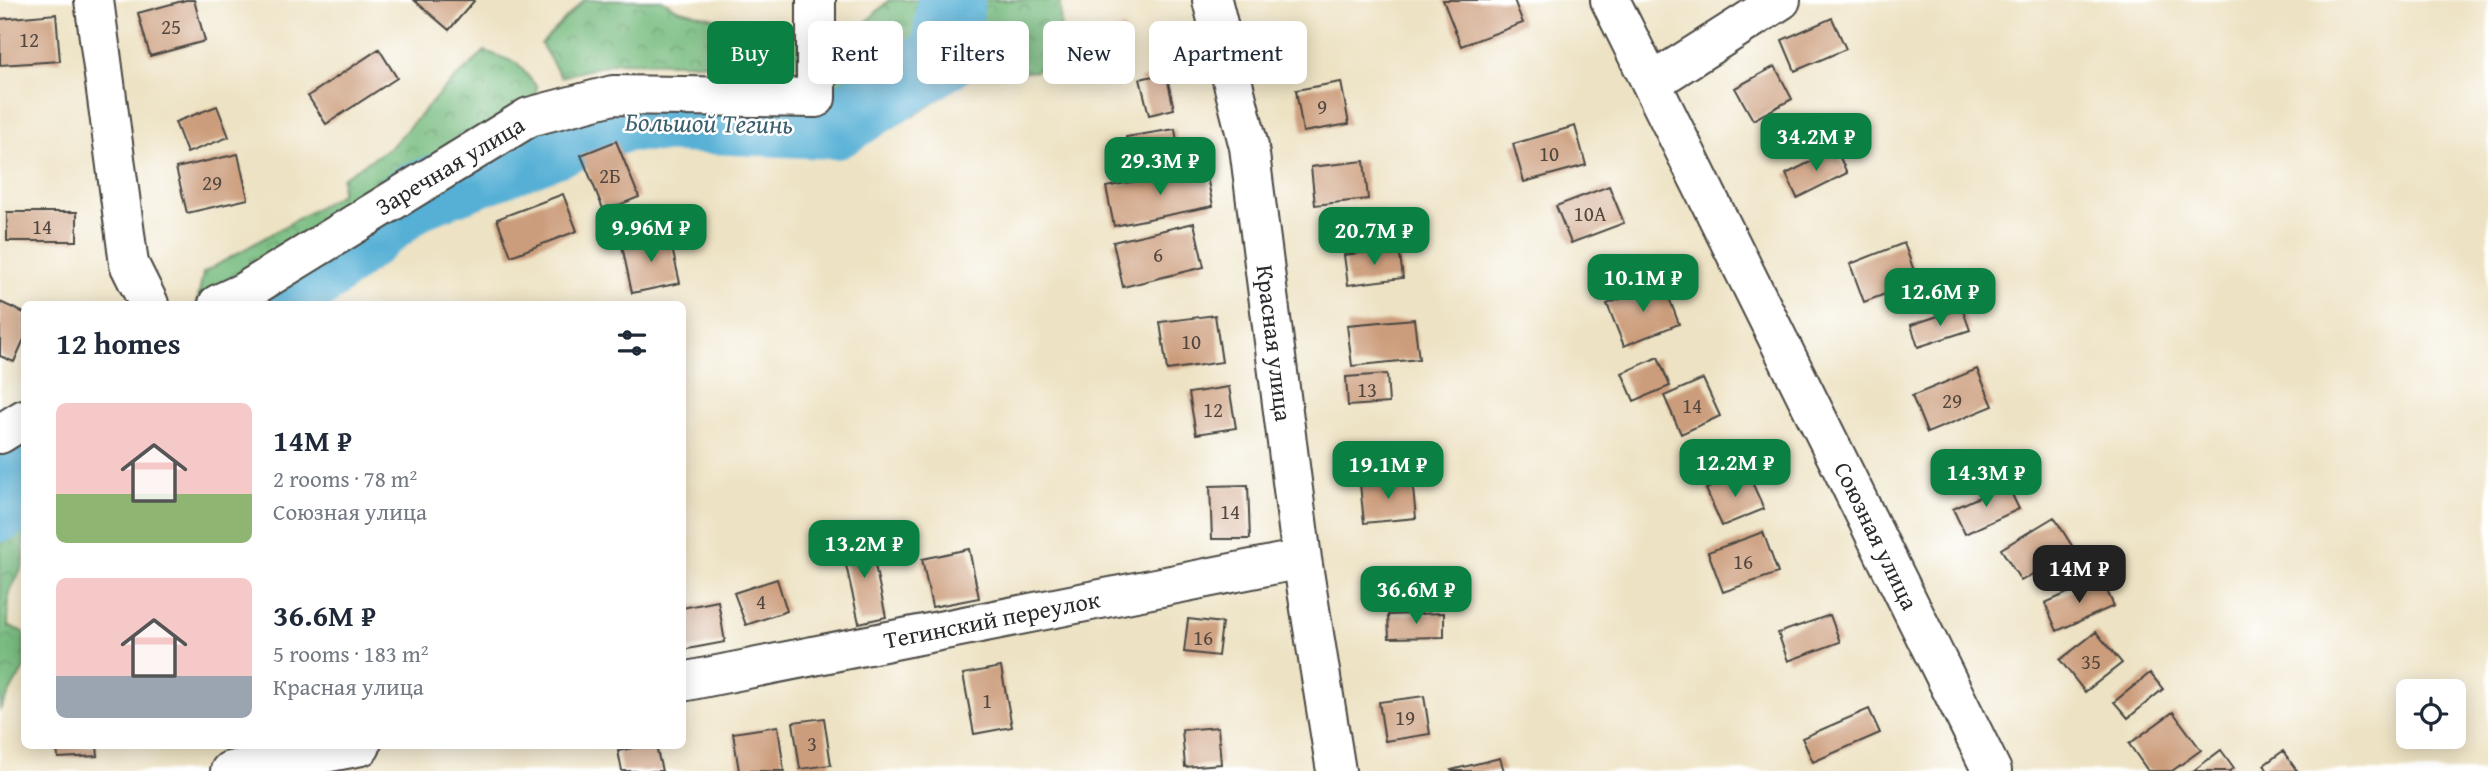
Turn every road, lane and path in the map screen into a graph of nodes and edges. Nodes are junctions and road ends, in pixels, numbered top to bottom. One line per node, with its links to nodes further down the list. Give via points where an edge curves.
1 (94, 0): 7 (street, via 129,264)
2 (816, 0): 8 (street, Заречная улица, via 816,98 613,95 529,117)
3 (1212, 0): 11 (street, Красная улица, via 1249,147)
4 (1610, 0): 6 (street, Союзная улица)
5 (1782, 0): 6 (street)
6 (1651, 83): 17 (street, Союзная улица)
7 (148, 301)
8 (224, 301)
9 (21, 421): 10 (street)
10 (0, 435)
11 (1302, 559): 12 (street, Тегинский переулок); 16 (street, Красная улица)
12 (686, 681)
13 (330, 749): 14 (street)
14 (267, 755): 15 (street)
15 (230, 771)
16 (1336, 771)
17 (1992, 771)

